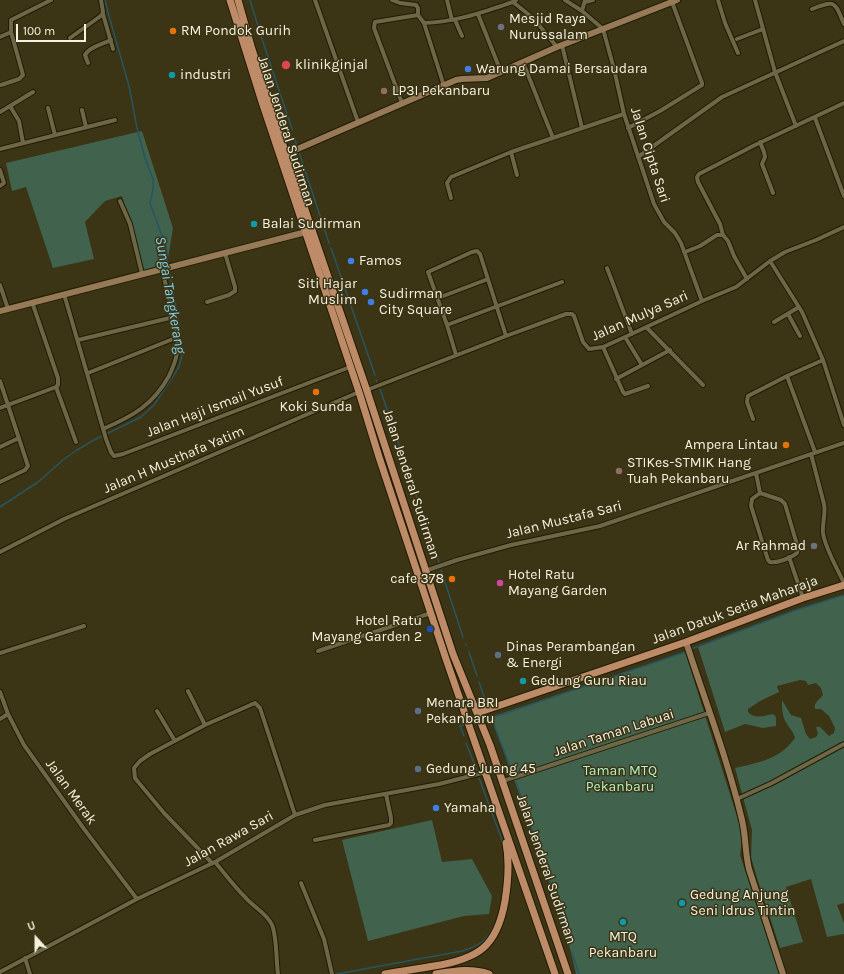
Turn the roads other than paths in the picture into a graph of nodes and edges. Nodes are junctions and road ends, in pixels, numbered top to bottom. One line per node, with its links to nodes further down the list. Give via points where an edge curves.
1 (51, 0): 25 (street, via 12,19)
2 (102, 0): 17 (street)
3 (230, 0): 72 (main road, Jalan Jenderal Sudirman)
4 (238, 0): 62 (main road, Jalan Jenderal Sudirman)
5 (315, 0): 51 (street)
6 (392, 0): 19 (street, via 416,6)
7 (447, 0): 20 (street)
8 (565, 0): 16 (street)
9 (593, 0): 13 (street)
10 (718, 0): 34 (street)
11 (755, 0): 24 (street)
12 (515, 1): 18 (street); 32 (street)
13 (585, 1): 16 (street)
14 (674, 1): 23 (street); 55 (street, via 702,85)
15 (812, 9): 22 (street, via 832,3 837,7)
16 (582, 11): 23 (street)
17 (103, 13): 28 (street); 30 (street)
18 (478, 14): 20 (street); 37 (street)
19 (418, 16): 21 (street); 42 (street, via 374,24)
20 (453, 20): 21 (street); 26 (street)
21 (424, 23): 40 (street)
22 (844, 24)
23 (603, 29): 32 (street); 48 (street, Jalan Cipta Sari)
24 (763, 29): 29 (street); 38 (street)
25 (10, 32): 27 (street); 39 (street, via 23,75)
26 (462, 36)
27 (0, 37)
28 (70, 38)
29 (737, 39)
30 (111, 40): 33 (street); 36 (street, via 86,52)
31 (844, 41): 38 (street)
32 (560, 46): 35 (street); 54 (street)
33 (113, 49)
34 (738, 53)
35 (522, 62): 37 (street); 57 (street)
36 (88, 63)
37 (501, 72): 40 (street, via 487,78 462,79)
38 (775, 72): 52 (street); 63 (street, via 722,98)
39 (1, 85)
40 (444, 86): 42 (street)
41 (33, 92): 44 (street)
42 (402, 103): 51 (street)
43 (844, 103): 49 (street)
44 (10, 106): 47 (street); 59 (street, via 18,121)
45 (48, 108): 56 (street)
46 (82, 110): 53 (street)
47 (0, 112)
48 (624, 114): 54 (street); 55 (street, Jalan Cipta Sari)
49 (815, 118): 52 (street); 68 (street)
50 (115, 120): 53 (street)
51 (358, 122): 62 (street)
52 (796, 126): 58 (street)
53 (86, 127): 56 (street)
54 (582, 128): 57 (street)
55 (628, 128): 63 (street, Jalan Cipta Sari)
56 (55, 135): 59 (street)
57 (553, 138): 61 (street)
58 (760, 142): 67 (street, via 765,157 762,164); 73 (street, via 697,177)
59 (23, 143): 60 (street)
60 (0, 149)
61 (511, 152): 65 (street); 69 (street, via 451,177 446,183)
62 (286, 154): 117 (main road, Jalan Jenderal Sudirman)
63 (638, 157): 74 (street, Jalan Cipta Sari, via 658,214 675,233)
64 (0, 170): 66 (street, via 4,182)
65 (517, 175)
66 (0, 186)
67 (773, 193)
68 (844, 196)
69 (451, 198)
70 (120, 201): 79 (street, via 130,224)
71 (844, 227): 76 (street, Jalan Mulya Sari)
72 (306, 232): 75 (street); 109 (main road, Jalan Jenderal Sudirman)
73 (723, 235): 74 (street, via 717,235); 81 (street)
74 (685, 252): 86 (street, Jalan Cipta Sari)
75 (225, 253): 78 (street); 88 (street, via 235,291)
76 (770, 261): 81 (street, Jalan Mulya Sari); 90 (street)
77 (607, 268): 98 (street)
78 (163, 269): 79 (street); 94 (street)
79 (142, 274): 84 (street)
80 (488, 279): 85 (street); 85 (street, via 480,254 477,251 472,252 428,272); 89 (street)
81 (747, 279): 86 (street, Jalan Mulya Sari, via 736,287)
82 (562, 282): 89 (street)
83 (0, 284): 91 (street)
84 (64, 294): 87 (street); 103 (street, Jalan Haji Ismail Yusuf)
85 (438, 298): 96 (street)
86 (702, 301): 97 (street, Jalan Mulya Sari)
87 (32, 302): 91 (street); 116 (street, via 58,378 59,383)
88 (207, 302)
89 (497, 307): 96 (street); 99 (street)
90 (799, 307): 93 (street); 107 (street)
91 (8, 309): 92 (street)
92 (0, 311)
93 (788, 314): 95 (street); 100 (street)
94 (174, 317): 102 (street); 103 (street)
95 (774, 322)
96 (447, 326): 106 (street)
97 (647, 328): 98 (street, Jalan Mulya Sari); 105 (street)
98 (632, 334): 101 (street, Jalan Mulya Sari)
99 (506, 336): 104 (street, Jalan Mulya Sari, via 569,314 574,316 583,342 589,349); 106 (street, Jalan Mulya Sari)
100 (800, 336)
101 (625, 337): 104 (street, Jalan Mulya Sari); 108 (street)
102 (178, 338): 110 (street); 123 (street, via 176,360 157,394 136,413)
103 (78, 340): 110 (street, Jalan Haji Ismail Yusuf)
104 (603, 346): 112 (street)
105 (670, 350): 108 (street); 114 (street)
106 (456, 355): 117 (street, Jalan Mulya Sari)
107 (823, 360): 111 (street); 122 (street)
108 (642, 365): 112 (street)
109 (350, 367): 118 (main road, Jalan Jenderal Sudirman); 123 (street, Jalan Haji Ismail Yusuf, via 119,455 112,454)
110 (88, 373): 123 (street, Jalan Haji Ismail Yusuf)
111 (787, 376): 121 (street, via 748,396 747,402); 128 (street)
112 (616, 379): 115 (street, via 625,394)
113 (0, 381): 119 (street)
114 (703, 385)
115 (648, 386)
116 (56, 387): 119 (street); 125 (street)
117 (367, 390): 129 (main road, Jalan Jenderal Sudirman)
118 (359, 392): 130 (main road, Jalan Jenderal Sudirman); 134 (street, Jalan H Musthafa Yatim, via 64,519)
119 (8, 405): 120 (street); 124 (street)
120 (0, 408)
121 (753, 419)
122 (844, 425)
123 (104, 429)
124 (19, 438): 127 (street); 132 (street, via 28,468)
125 (76, 442)
126 (844, 443): 128 (street, Jalan Mustafa Sari)
127 (0, 447)
128 (813, 453): 131 (street, Jalan Mustafa Sari); 137 (street, via 825,511 824,536)
129 (388, 455): 130 (main road); 136 (main road, Jalan Jenderal Sudirman)
130 (379, 458): 139 (main road, Jalan Jenderal Sudirman)
131 (756, 473): 133 (street); 136 (street, Jalan Mustafa Sari, via 600,526 511,545)
132 (0, 482)
133 (760, 493): 135 (street, via 781,500 786,507 798,548 796,554); 135 (street, via 752,499 751,504 768,560 775,562)
134 (0, 552)
135 (790, 557): 138 (street)
136 (425, 571): 147 (main road, Jalan Jenderal Sudirman, via 453,654)
137 (844, 584): 138 (main road, Jalan Datuk Setia Maharaja)
138 (803, 598): 141 (main road, Jalan Datuk Setia Maharaja)
139 (431, 612): 142 (street); 154 (main road, Jalan Jenderal Sudirman)
140 (84, 626): 143 (street)
141 (688, 648): 147 (main road, Jalan Datuk Setia Maharaja); 148 (street)
142 (318, 651)
143 (0, 653)
144 (188, 691): 151 (street)
145 (0, 692): 149 (street, Jalan Merak)
146 (157, 711): 152 (street)
147 (477, 713): 155 (main road, Jalan Jenderal Sudirman)
148 (709, 713): 155 (street, Jalan Taman Labuai); 157 (street)
149 (8, 714): 150 (street); 163 (street, Jalan Merak, via 24,745)
150 (0, 718)
151 (205, 725): 152 (street); 158 (street, via 252,703 257,704)
152 (175, 740): 161 (street, via 140,761 134,768 135,778 164,813)
153 (844, 744): 157 (street, via 772,783)
154 (486, 772): 156 (street, Jalan Rawa Sari); 159 (main road, Jalan Jenderal Sudirman)
155 (503, 781): 164 (main road, Jalan Jenderal Sudirman)
156 (386, 794): 158 (street, Jalan Rawa Sari, via 325,805); 160 (street, via 391,818 389,825)
157 (736, 799): 178 (street, via 744,829 749,869)
158 (296, 815): 161 (street, Jalan Rawa Sari)
159 (502, 819): 165 (main road, Jalan Jenderal Sudirman); 173 (main road, via 508,852 508,874 501,921 493,937 477,953 456,962)
160 (315, 840)
161 (214, 862): 163 (street, Jalan Rawa Sari); 171 (street, via 271,924 274,931)
162 (301, 883): 172 (street, via 324,939)
163 (137, 899): 168 (street, Jalan Rawa Sari)
164 (554, 936): 165 (main road); 166 (main road, Jalan Jenderal Sudirman)
165 (544, 939): 167 (main road, Jalan Jenderal Sudirman)
166 (559, 950): 167 (main road); 177 (main road, Jalan Jenderal Sudirman)
167 (549, 954): 176 (main road, Jalan Jenderal Sudirman)
168 (25, 958): 169 (street, Jalan Rawa Sari); 170 (street)
169 (0, 972)
170 (30, 974)
171 (278, 974)
172 (332, 974)
173 (385, 974)
174 (436, 974): 175 (main road, via 470,970)
175 (489, 974)
176 (556, 974)
177 (568, 974)
178 (783, 974)

